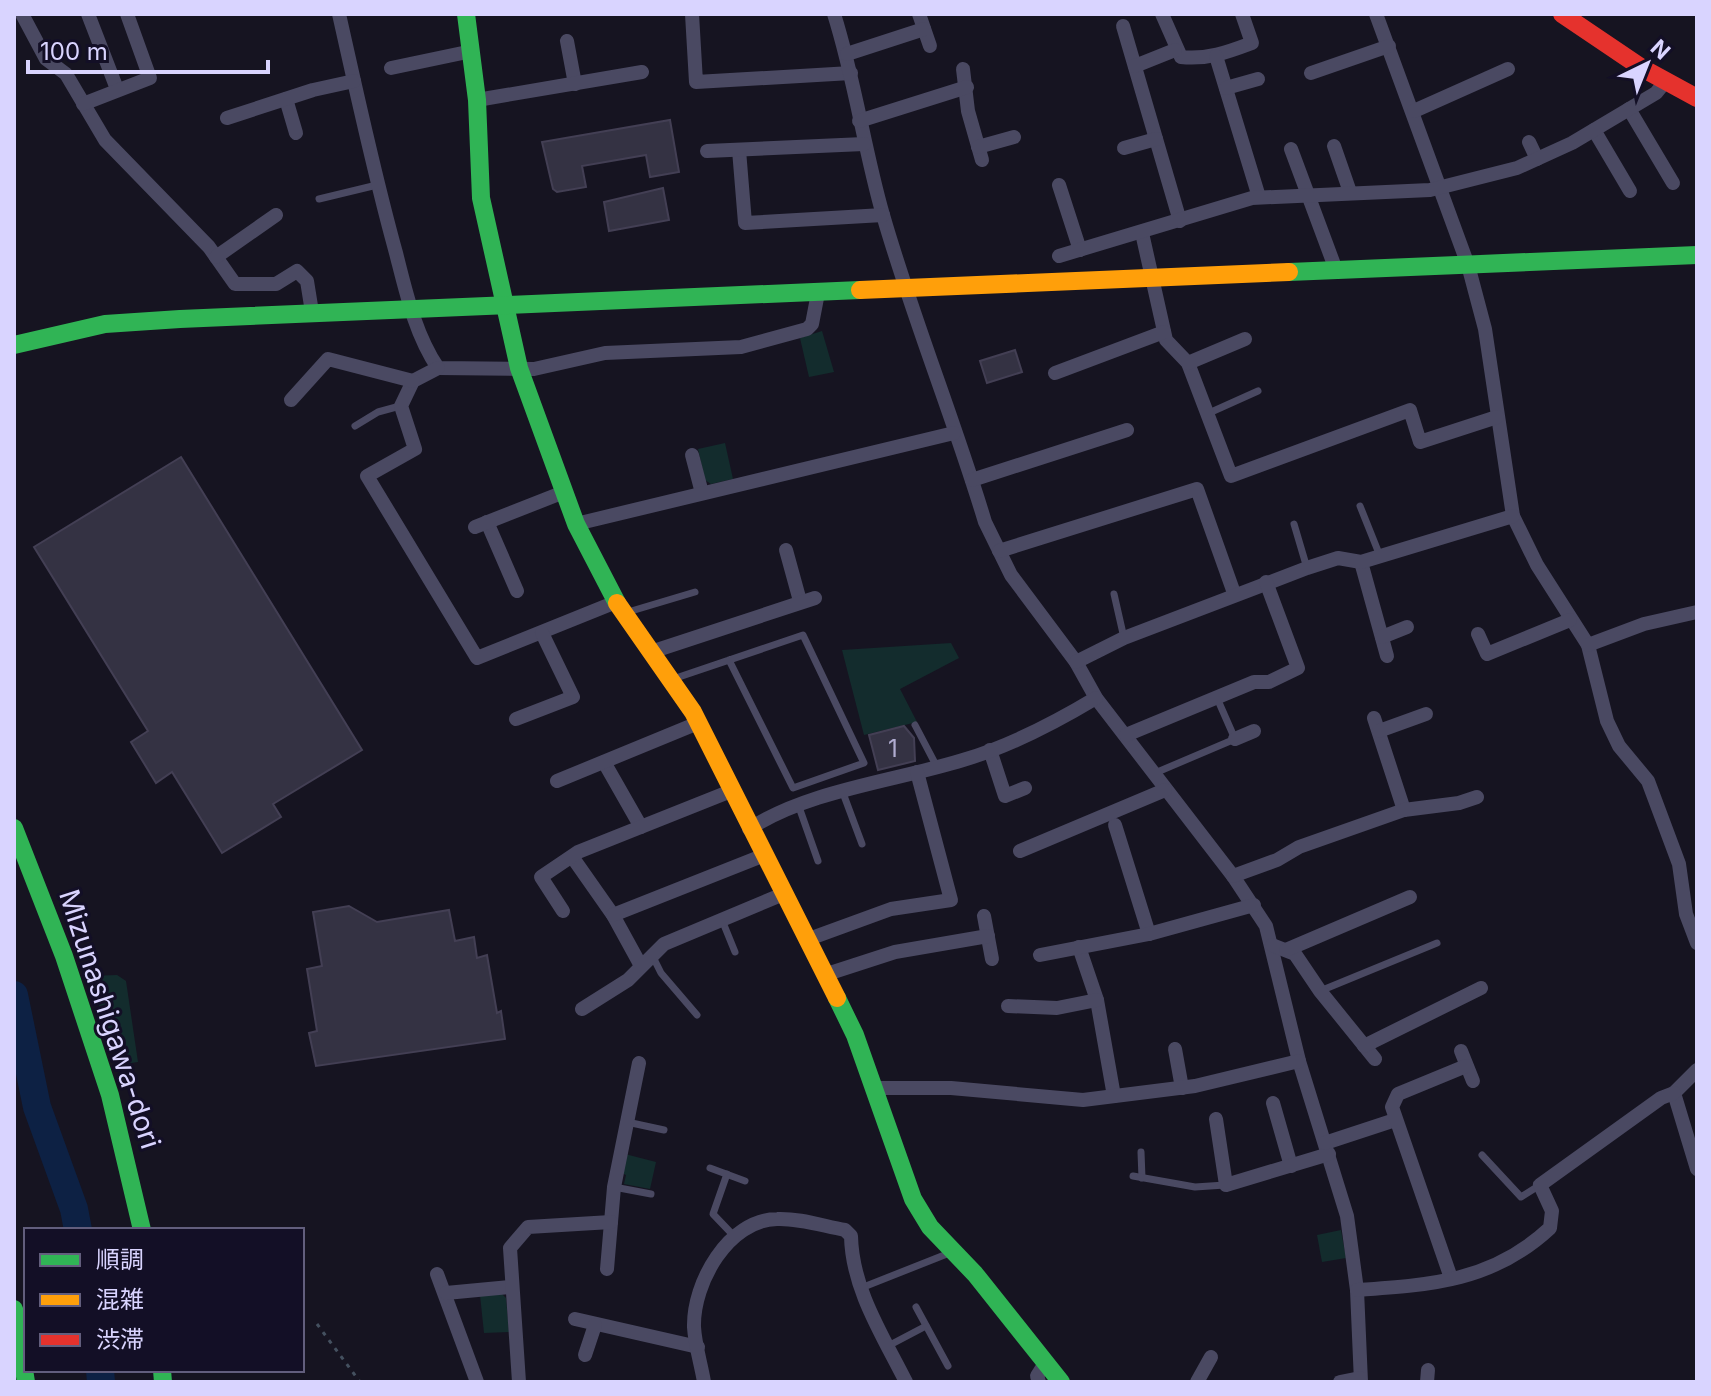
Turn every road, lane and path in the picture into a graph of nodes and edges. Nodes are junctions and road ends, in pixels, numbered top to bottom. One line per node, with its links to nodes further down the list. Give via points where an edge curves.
1 (22, 14): 39 (street, via 46,59 66,74)
2 (88, 14): 35 (street)
3 (127, 14): 35 (street, via 150,78)
4 (339, 14): 30 (street)
5 (466, 14): 19 (street)
6 (692, 14): 27 (street, via 696,82)
7 (834, 14): 20 (street)
8 (919, 14): 14 (street)
9 (1162, 14): 18 (street)
10 (1242, 14): 21 (street, via 1252,43)
11 (1376, 14): 17 (street)
12 (1562, 14): 31 (street)
13 (1123, 26): 22 (street)
14 (924, 29): 16 (street); 20 (street)
15 (567, 41): 32 (street)
16 (930, 46)
17 (1389, 46): 28 (street); 41 (street)
18 (1175, 50): 21 (street, via 1181,57); 22 (street)
19 (472, 51): 23 (street); 38 (street)
20 (847, 54): 27 (street)
21 (1216, 56): 34 (street)
22 (1135, 66): 47 (street)
23 (391, 68)
24 (963, 69): 33 (street)
25 (1508, 69): 41 (street, via 1463,82)
26 (642, 72): 32 (street)
27 (851, 73): 43 (street)
28 (1311, 73)
29 (1258, 79): 34 (street)
30 (354, 81): 37 (street); 57 (street)
31 (1665, 82): 36 (street); 40 (street)
32 (575, 84): 38 (street)
33 (967, 87): 43 (street); 46 (street, via 980,154)
34 (1226, 88): 63 (street, via 1226,110)
35 (117, 89): 39 (street)
36 (1697, 98)
37 (286, 99): 42 (street); 45 (street)
38 (477, 100): 78 (street, via 481,198)
39 (83, 104): 72 (street, via 105,140)
40 (1629, 109): 44 (street); 56 (street)
41 (1414, 111): 59 (street)
42 (227, 118)
43 (859, 121): 49 (street)
44 (1594, 130): 55 (street); 60 (street)
45 (296, 133)
46 (1014, 137)
47 (1156, 139): 51 (street); 67 (street)
48 (1529, 142): 55 (street)
49 (864, 144): 53 (street); 66 (street)
50 (1334, 146): 61 (street)
51 (1124, 148)
52 (1291, 149): 62 (street)
53 (739, 150): 54 (street); 66 (street, via 745,223)
54 (707, 151)
55 (1537, 159): 59 (street)
56 (1673, 183)
57 (377, 185): 64 (lane); 79 (street)
58 (1059, 185): 69 (street)
59 (1442, 187): 61 (street); 73 (street)
60 (1630, 191)
61 (1350, 192): 62 (street)
62 (1306, 195): 63 (street); 74 (street)
63 (1259, 197): 67 (street)
64 (319, 199)
65 (276, 215): 72 (street)
66 (883, 215): 76 (street)
67 (1180, 221): 68 (street)
68 (1142, 233): 69 (street); 75 (street)
69 (1080, 250): 71 (street)
70 (1697, 255): 73 (street)
71 (1059, 256)
72 (216, 257): 80 (street, via 235,284 276,284 290,273 303,275)
73 (1468, 265): 74 (street); 93 (street, via 1485,329)
74 (1336, 270): 75 (street)
75 (1152, 278): 76 (street); 81 (street)
76 (907, 289): 77 (street); 96 (street)
77 (818, 293): 78 (street); 86 (street, via 812,324 775,339 741,347 605,353)
78 (506, 303): 79 (street); 86 (street)
79 (411, 309): 80 (street); 85 (street)
80 (312, 312): 83 (street, via 105,324)
81 (1164, 332): 84 (street); 87 (street)
82 (1245, 339): 84 (street)
83 (14, 345)
84 (1188, 363): 92 (street)
85 (438, 368): 86 (street); 88 (street)
86 (519, 368): 101 (street)
87 (1055, 373)
88 (413, 381): 90 (street, via 328,359); 91 (street)
89 (1258, 391): 92 (lane)
90 (291, 400)
91 (401, 406): 94 (lane); 123 (street, via 415,449 367,476 477,658)
92 (1209, 413): 97 (street, via 1231,476 1410,410)
93 (1497, 417): 97 (street); 104 (street)
94 (355, 426)
95 (1127, 430): 100 (street)
96 (954, 433): 100 (street); 102 (street)
97 (1420, 442): 99 (street)
98 (692, 455): 102 (street)
99 (1423, 459)
100 (972, 480): 108 (street)
101 (564, 492): 105 (street); 113 (street, via 481,525 504,578)
102 (702, 493): 105 (street)
103 (1360, 506): 109 (lane)
104 (1513, 516): 109 (street); 120 (street)
105 (576, 524): 118 (street)
106 (1294, 524): 111 (lane)
107 (786, 550): 121 (street, via 808,600)
108 (999, 551): 115 (street, via 1197,489); 131 (street)
109 (1381, 557): 110 (street)
110 (1361, 562): 111 (street, via 1338,558); 125 (street)
111 (1307, 568): 112 (street)
112 (1266, 582): 115 (street); 133 (street, via 1298,668)
113 (517, 591)
114 (695, 592): 118 (lane)
115 (1234, 593): 126 (street)
116 (1114, 594): 126 (lane)
117 (734, 607): 121 (street)
118 (620, 608): 123 (street); 128 (street)
119 (1697, 612): 127 (street)
120 (1570, 620): 124 (street, via 1487,654); 127 (street)
121 (739, 622): 128 (street)
122 (1407, 627): 125 (street)
123 (542, 633): 136 (street, via 573,697)
124 (1478, 634)
125 (1382, 637): 129 (street)
126 (1124, 638): 131 (street)
127 (1588, 645): 180 (street, via 1607,721 1619,746 1648,781 1674,851)
128 (651, 652): 132 (street)
129 (1387, 656)
130 (729, 660): 130 (lane, via 803,635 864,763 793,788); 132 (lane)
131 (1076, 662): 134 (street)
132 (671, 680): 137 (street)
133 (1217, 697): 140 (street); 141 (lane)
134 (1096, 698): 140 (street); 142 (street)
135 (1426, 714): 154 (street, via 1376,725)
136 (516, 719)
137 (698, 723): 143 (street); 150 (street)
138 (915, 725): 144 (lane)
139 (1254, 731): 141 (street)
140 (1126, 735): 146 (street)
141 (1235, 739): 146 (lane)
142 (990, 750): 144 (street); 148 (street, via 1005,796)
143 (604, 762): 147 (street); 156 (street)
144 (937, 767): 145 (street)
145 (917, 772): 151 (street); 178 (street, via 951,900 891,909)
146 (1153, 774): 149 (street)
147 (557, 781)
148 (1025, 788)
149 (1165, 790): 160 (street); 165 (street)
150 (731, 791): 156 (street); 158 (street)
151 (843, 793): 153 (street); 159 (lane)
152 (1477, 797): 154 (street)
153 (799, 807): 158 (street); 163 (lane)
154 (1404, 810): 165 (street)
155 (1115, 825): 176 (street)
156 (641, 827): 162 (street)
157 (14, 828): 225 (street, Mizunashigawa-dori, via 110,1095)
158 (749, 829): 161 (street)
159 (862, 844)
160 (1020, 851)
161 (762, 856): 167 (street); 172 (street)
162 (573, 858): 166 (street); 172 (street)
163 (818, 861)
164 (531, 863): 166 (street)
165 (1233, 876): 170 (street)
166 (541, 877): 171 (street)
167 (781, 895): 175 (street); 178 (street)
168 (1410, 897): 174 (street)
169 (1354, 902): 174 (street)
170 (1254, 905): 176 (street); 182 (street)
171 (563, 911)
172 (613, 915): 186 (street)
173 (984, 916): 177 (street)
174 (1361, 918): 182 (street)
175 (722, 919): 183 (lane); 186 (street, via 664,944)
176 (1149, 934): 181 (street)
177 (988, 936): 185 (street); 187 (street, via 895,952)
178 (806, 940): 187 (street)
179 (1437, 943): 189 (lane)
180 (1697, 943)
181 (1079, 947): 184 (street); 190 (street)
182 (1279, 948): 189 (street, via 1295,954); 198 (street)
183 (735, 952)
184 (1040, 955)
185 (992, 959)
186 (646, 960): 192 (street, via 628,980); 193 (lane)
187 (824, 975): 203 (street, via 855,1035)
188 (1481, 988): 194 (street)
189 (1320, 991): 194 (street)
190 (1097, 1000): 191 (street, via 1057,1008); 206 (street)
191 (1008, 1006)
192 (582, 1009)
193 (697, 1015)
194 (1364, 1046): 197 (street)
195 (1175, 1049): 204 (street)
196 (1461, 1051): 200 (street)
197 (1375, 1059)
198 (1299, 1061): 204 (street); 212 (street)
199 (639, 1063): 210 (street)
200 (1466, 1066): 202 (street); 209 (street, via 1398,1094 1392,1107)
201 (1697, 1070): 205 (street)
202 (1473, 1081)
203 (874, 1088): 206 (street, via 951,1088 1083,1100); 227 (street, via 913,1199 930,1227)
204 (1182, 1088): 206 (street)
205 (1674, 1093): 217 (street); 221 (street)
206 (1114, 1096)
207 (1273, 1103): 215 (street)
208 (1216, 1119): 220 (street)
209 (1395, 1120): 212 (street); 230 (street)
210 (626, 1121): 211 (lane); 222 (street)
211 (664, 1130)
212 (1327, 1149): 215 (street); 233 (street, via 1347,1216)
213 (1141, 1152): 220 (lane, via 1137,1177 1195,1187)
214 (1482, 1155): 221 (lane, via 1521,1197)
215 (1291, 1166): 220 (street)
216 (710, 1168): 218 (lane)
217 (1697, 1169)
218 (727, 1174): 219 (lane); 226 (lane, via 713,1214)
219 (745, 1181)
220 (1226, 1185)
221 (1540, 1185): 230 (street, via 1552,1211 1550,1228 1501,1265)
222 (614, 1187): 223 (lane); 224 (street)
223 (651, 1194)
224 (611, 1222): 228 (street); 231 (street, via 528,1227 510,1248)
225 (142, 1228)
226 (734, 1236): 232 (street, via 775,1218 845,1230 851,1236); 242 (street, via 701,1285 695,1316)
227 (955, 1251): 232 (lane); 247 (street)
228 (607, 1269)
229 (437, 1274): 234 (street)
230 (1451, 1278): 233 (street, via 1414,1287)
231 (510, 1287): 234 (street); 251 (street)
232 (861, 1288): 241 (street)
233 (1357, 1290): 248 (street)
234 (446, 1293): 250 (street)
235 (916, 1307): 240 (lane)
236 (14, 1309): 246 (street)
237 (575, 1319): 239 (street)
238 (317, 1324): 249 (path)
239 (595, 1325): 242 (street); 243 (street)
240 (926, 1326): 241 (lane); 245 (lane)
241 (888, 1346): 253 (street)
242 (698, 1347): 252 (street)
243 (585, 1355)
244 (1211, 1357): 255 (street)
245 (948, 1366)
246 (24, 1370)
247 (1041, 1374): 254 (street)
248 (1360, 1380): 256 (street)
249 (360, 1382)
250 (477, 1382)
251 (519, 1382)
252 (704, 1382)
253 (906, 1382)
254 (1061, 1382)
255 (1197, 1382)
256 (1340, 1382)

